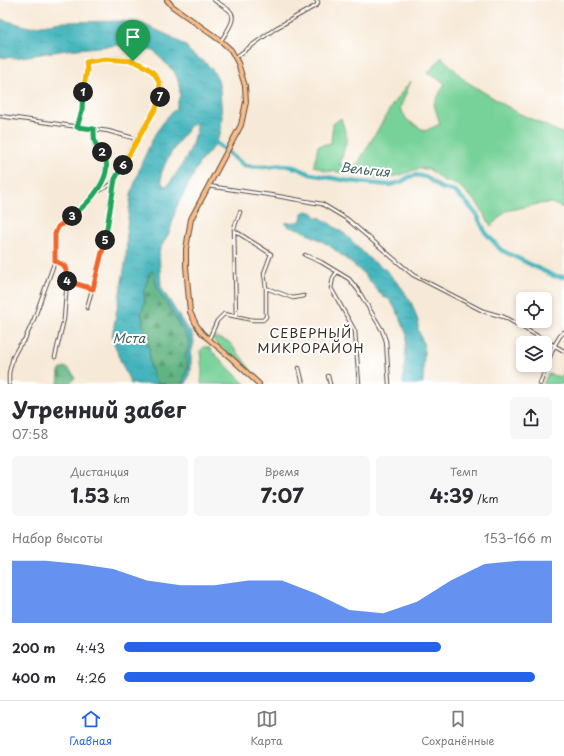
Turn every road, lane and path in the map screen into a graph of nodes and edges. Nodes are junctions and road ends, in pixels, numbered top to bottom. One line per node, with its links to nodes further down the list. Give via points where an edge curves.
1 (167, 0): 4 (main road)
2 (214, 0): 4 (street, via 233,16)
3 (316, 0): 5 (street, via 318,5 276,28)
4 (221, 41): 5 (main road)
5 (236, 57): 11 (main road, via 245,86 246,102 241,125)
6 (0, 116): 7 (street)
7 (77, 127): 8 (street); 9 (street, via 82,111 86,62 105,59 133,61 156,75 161,86 157,106)
8 (94, 129): 9 (street); 12 (street, via 94,142 106,160 105,175)
9 (137, 139): 10 (street)
10 (115, 179): 12 (street, via 112,184); 20 (street, via 107,234)
11 (208, 186): 25 (main road, via 191,219 186,266 190,312 197,326); 26 (street, via 322,204 347,219 413,275 483,311 504,317)
12 (96, 192): 16 (street, via 91,200 58,227 55,234)
13 (240, 212): 14 (street)
14 (235, 231): 19 (street, via 271,254 264,273); 23 (street)
15 (305, 255): 17 (street)
16 (55, 261): 18 (street, via 67,269); 31 (street, via 25,339 13,357)
17 (337, 272): 35 (street, via 331,288 355,331); 36 (street, via 349,279 358,290 382,330 386,341)
18 (67, 281): 20 (street); 28 (street, via 64,319)
19 (266, 288): 21 (street, via 293,298); 23 (street, via 266,317 263,320)
20 (93, 289): 22 (street)
21 (304, 296)
22 (87, 308)
23 (236, 316): 25 (street, via 224,314 220,317)
24 (564, 332): 26 (street)
25 (210, 341): 32 (main road)
26 (554, 346): 27 (street); 37 (street)
27 (564, 351)
28 (55, 356)
29 (298, 368): 33 (street)
30 (328, 376): 34 (street)
31 (9, 384)
32 (259, 384)
33 (303, 384)
34 (330, 384)
35 (359, 384)
36 (389, 384)
37 (540, 384)

